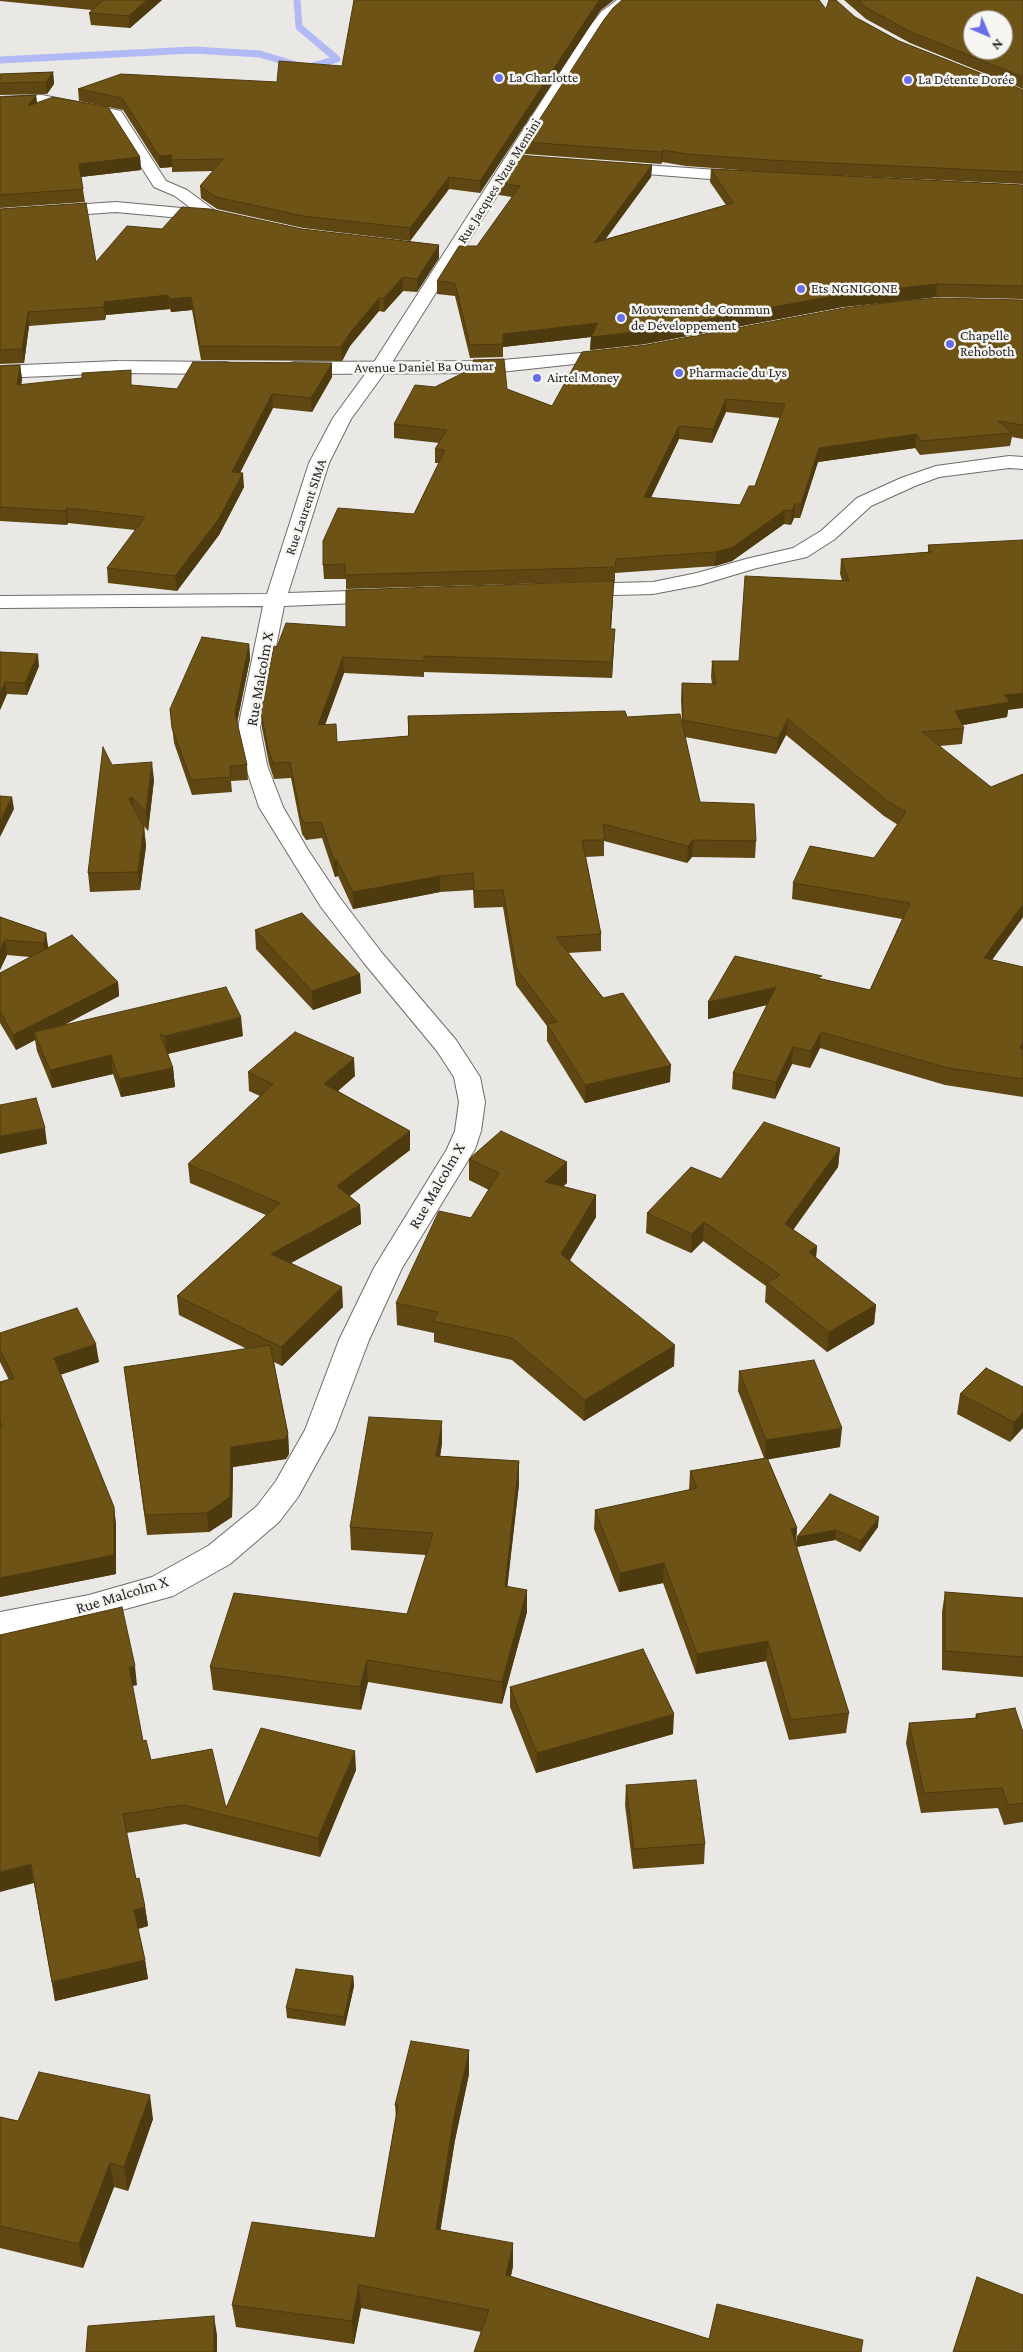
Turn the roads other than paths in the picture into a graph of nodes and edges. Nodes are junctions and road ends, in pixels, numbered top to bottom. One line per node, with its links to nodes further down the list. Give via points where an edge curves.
1 (626, 0): 3 (street, Rue Jacques Nzue Memini, via 606,15 595,29)
2 (0, 102): 8 (street, via 42,100 116,114 160,184 181,193)
3 (512, 160): 4 (street); 11 (street, Rue Jacques Nzue Memini)
4 (531, 162)
5 (600, 166): 6 (street)
6 (767, 179)
7 (0, 215): 8 (street, via 116,207)
8 (211, 215): 9 (street)
9 (229, 219)
10 (436, 250): 11 (street)
11 (454, 253): 15 (street, Rue Jacques Nzue Memini)
12 (635, 352): 15 (street, Avenue Daniel Ba Oumar, via 530,364)
13 (243, 368): 16 (street, via 117,367)
14 (272, 368): 15 (street, Avenue Daniel Ba Oumar)
15 (378, 369): 20 (street, Rue Laurent SIMA, via 342,418 318,463)
16 (0, 372)
17 (1023, 463): 18 (street, via 936,472 899,486 864,502 828,536 800,552 653,588)
18 (553, 590)
19 (404, 595): 20 (street)
20 (275, 600): 21 (street); 22 (street, Rue Malcolm X, via 249,728 256,765 271,807 330,902 447,1046 467,1077 472,1102 468,1131 461,1149 388,1268 354,1340 320,1430 287,1489 268,1514 219,1555 162,1587 89,1607)
21 (0, 602)
22 (0, 1625)

